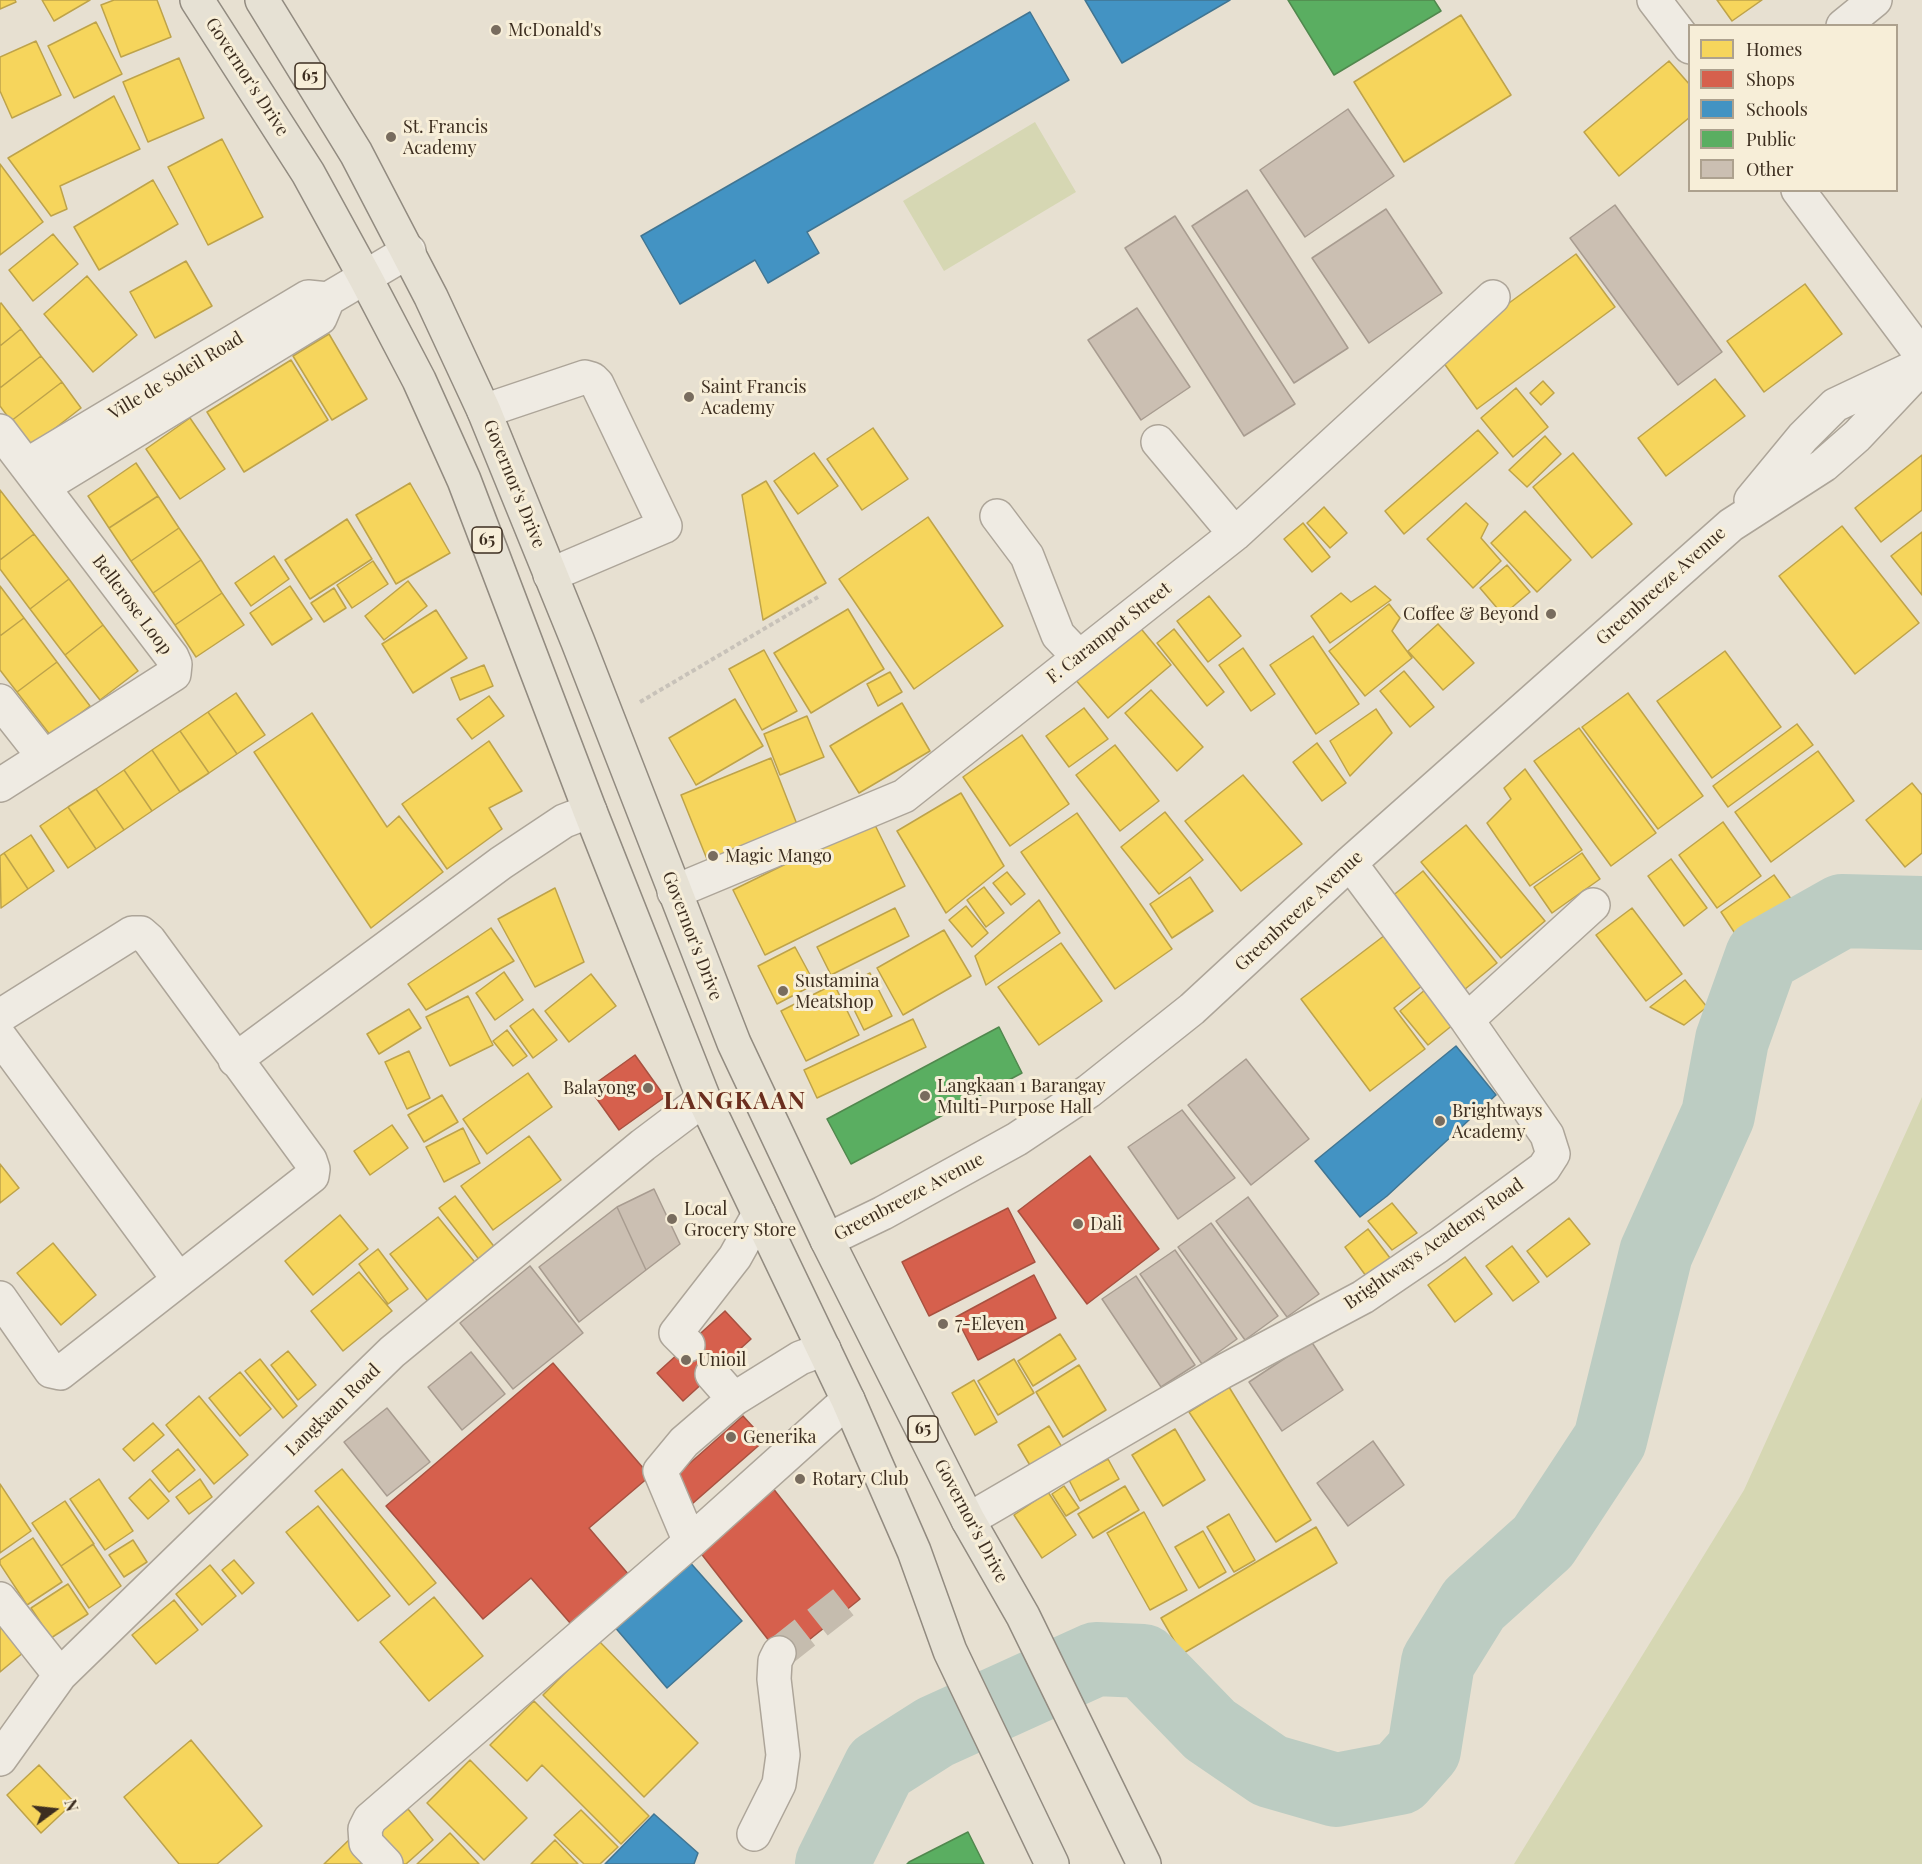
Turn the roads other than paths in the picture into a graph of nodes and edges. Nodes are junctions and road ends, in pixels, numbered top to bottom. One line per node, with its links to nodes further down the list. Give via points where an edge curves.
1 (197, 0): 9 (main road, Governor's Drive / 65, via 302,163)
2 (262, 0): 8 (main road, Governor's Drive / 65, via 356,153)
3 (1653, 0): 6 (street)
4 (1875, 0): 5 (street)
5 (1845, 24)
6 (1688, 46)
7 (1799, 192): 11 (street)
8 (409, 251): 9 (street, Ville de Soleil Road); 13 (main road, Governor's Drive / 65)
9 (365, 276): 16 (street, Ville de Soleil Road, via 328,299 320,318); 24 (main road, Governor's Drive / 65, via 419,380 464,480)
10 (1493, 297): 18 (street, F. Carampot Street)
11 (1922, 356)
12 (1922, 366): 25 (street, Greenbreeze Avenue, via 1857,436 1824,465 1731,525)
13 (484, 411): 19 (main road, Governor's Drive / 65); 19 (street, via 585,377 592,380 665,526)
14 (0, 431): 16 (street, Bellerose Loop)
15 (1158, 442): 18 (street)
16 (35, 476): 22 (street, Bellerose Loop, via 175,664 174,674)
17 (997, 516): 20 (street, via 1028,556 1059,635)
18 (1234, 534): 20 (street, F. Carampot Street)
19 (550, 575): 26 (main road, Governor's Drive / 65)
20 (1079, 657): 26 (street, F. Carampot Street, via 904,796)
21 (0, 701): 22 (street)
22 (44, 757): 23 (street, Bellerose Loop)
23 (0, 785)
24 (590, 811): 31 (street, via 564,821 501,862); 32 (main road, Governor's Drive / 65)
25 (1350, 863): 29 (street, Brightways Academy Road); 34 (street, Greenbreeze Avenue, via 1192,1009 1089,1091 1017,1139)
26 (674, 892): 34 (main road, Governor's Drive / 65, via 734,1043)
27 (1593, 905): 29 (street)
28 (0, 1016): 31 (street, via 132,933 141,933)
29 (1467, 1020): 42 (street, Brightways Academy Road, via 1547,1136 1553,1154 1544,1168 1363,1297 1222,1372)
30 (0, 1037): 35 (street)
31 (235, 1060): 35 (street, via 310,1161 312,1176)
32 (704, 1099): 33 (main road, Governor's Drive / 65); 46 (street, Langkaan Road, via 392,1352)
33 (759, 1214): 37 (street, via 735,1257 676,1333); 38 (main road, Governor's Drive / 65)
34 (827, 1240): 42 (main road, Governor's Drive / 65)
35 (180, 1280): 36 (street, via 60,1373 51,1371)
36 (0, 1298)
37 (688, 1345)
38 (824, 1349): 40 (street, via 800,1358); 41 (main road, Governor's Drive / 65)
39 (712, 1374): 40 (street)
40 (734, 1400): 43 (street, via 684,1442 660,1471)
41 (848, 1400): 43 (street); 50 (main road, Governor's Drive / 65, via 914,1551 950,1651)
42 (968, 1520): 51 (main road, Governor's Drive / 65, via 1023,1616)
43 (690, 1542): 49 (street, via 370,1819 365,1829 366,1843)
44 (0, 1599): 46 (street)
45 (779, 1653): 48 (street, via 774,1679 783,1755 779,1784)
46 (60, 1675): 47 (street, Langkaan Road)
47 (0, 1759)
48 (754, 1834)
49 (386, 1864)
50 (1052, 1864)
51 (1144, 1864)

